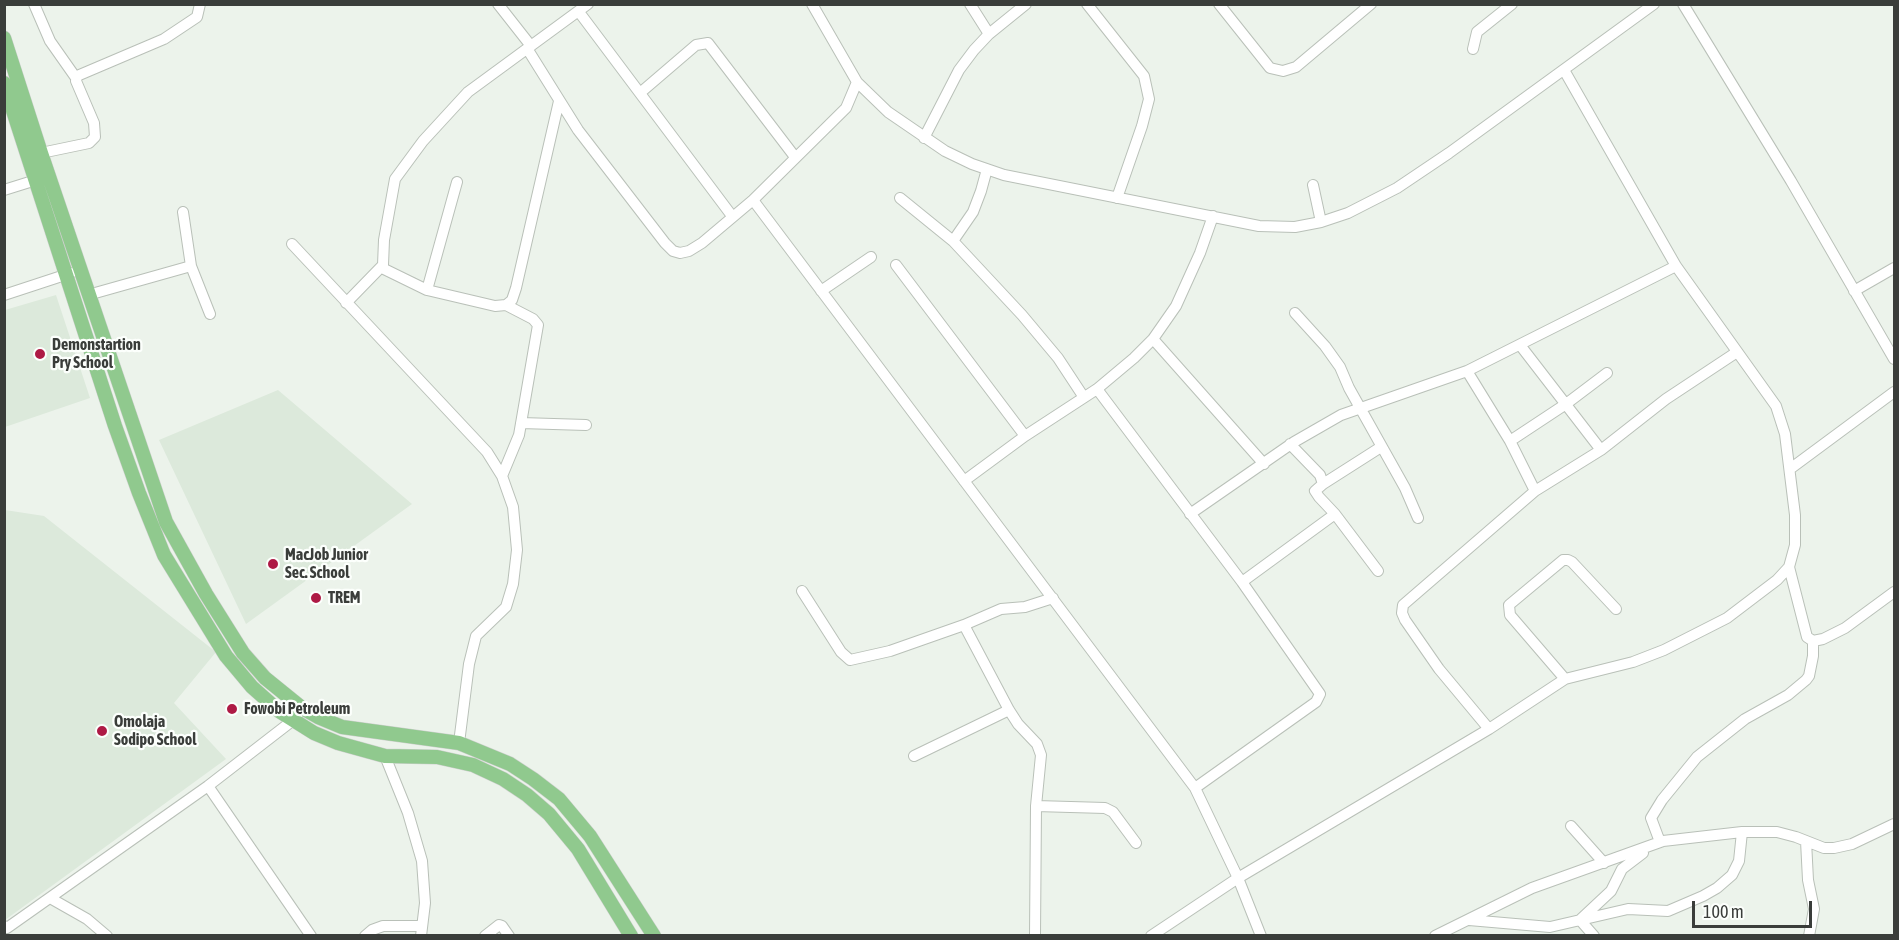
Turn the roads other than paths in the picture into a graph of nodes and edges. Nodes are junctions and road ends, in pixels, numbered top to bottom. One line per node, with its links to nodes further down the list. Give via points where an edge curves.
1 (34, 4): 20 (street, via 50,41)
2 (201, 4): 20 (street, via 197,17 164,39)
3 (498, 4): 17 (street)
4 (588, 4): 14 (street)
5 (812, 4): 22 (street)
6 (970, 4): 15 (street)
7 (1026, 4): 15 (street)
8 (1087, 4): 34 (street, via 1144,76 1149,99)
9 (1219, 4): 10 (street, via 1270,68 1283,71 1296,67)
10 (1371, 4)
11 (1512, 4): 18 (street, via 1478,32)
12 (1654, 4): 19 (street)
13 (1683, 4): 52 (street)
14 (579, 12): 17 (street); 23 (street)
15 (989, 34): 25 (street, via 959,70)
16 (4, 38): 26 (main road)
17 (530, 48): 24 (street); 46 (street, via 468,92 395,179)
18 (1473, 49)
19 (1564, 70): 39 (street, via 1397,188); 45 (street)
20 (76, 78): 26 (street, via 94,123 95,137 89,143)
21 (4, 82): 29 (main road)
22 (857, 82): 25 (street, via 888,112); 27 (street, via 846,108)
23 (640, 93): 27 (street, via 696,45 708,43); 37 (street)
24 (559, 101): 37 (street, via 673,251 689,251); 56 (street, via 516,288)
25 (924, 138): 28 (street)
26 (41, 153): 48 (main road)
27 (795, 157): 35 (street)
28 (987, 169): 34 (street); 40 (street, via 973,212)
29 (36, 180): 32 (street); 49 (main road)
30 (457, 182): 50 (street)
31 (1312, 186): 39 (street)
32 (4, 190)
33 (900, 198): 40 (street)
34 (1117, 198): 38 (street)
35 (753, 200): 37 (street); 51 (street)
36 (183, 212): 44 (street)
37 (732, 216)
38 (1213, 216): 39 (street, via 1259,225); 59 (street, via 1176,306)
39 (1321, 222)
40 (953, 241): 67 (street, via 1022,315)
41 (292, 244): 55 (street)
42 (871, 257): 51 (street)
43 (896, 265): 72 (street)
44 (190, 266): 53 (street); 58 (street)
45 (1676, 266): 60 (street); 61 (street)
46 (382, 267): 50 (street); 55 (street)
47 (1894, 268): 52 (street)
48 (80, 270): 49 (street); 53 (main road)
49 (66, 274): 54 (street); 98 (main road, via 115,426 164,555 226,656 252,687)
50 (428, 290): 56 (street, via 495,306)
51 (821, 291): 80 (street)
52 (1854, 291): 62 (street)
53 (88, 294): 96 (main road, via 153,488 178,546 243,653 265,678)
54 (4, 295)
55 (346, 303): 79 (street, via 488,452)
56 (506, 305): 70 (street, via 533,319 538,326)
57 (1295, 313): 69 (street, via 1340,367)
58 (210, 314)
59 (1153, 339): 65 (street); 77 (street)
60 (1520, 345): 63 (street); 68 (street)
61 (1737, 352): 76 (street, via 1666,399); 78 (street, via 1776,406)
62 (1894, 359)
63 (1467, 371): 69 (street); 73 (street)
64 (1607, 373): 68 (street)
65 (1097, 389): 67 (street); 83 (street)
66 (1894, 392): 78 (street)
67 (1083, 396): 72 (street)
68 (1566, 404): 73 (street); 76 (street)
69 (1360, 409): 74 (street, via 1341,415); 75 (street)
70 (521, 423): 71 (street); 79 (street)
71 (586, 425)
72 (1025, 436): 80 (street)
73 (1510, 441): 82 (street)
74 (1290, 444): 77 (street); 81 (street, via 1320,475)
75 (1381, 447): 81 (street); 85 (street)
76 (1601, 450): 82 (street)
77 (1264, 464): 83 (street)
78 (1790, 469): 86 (street, via 1795,545)
79 (502, 476): 100 (street, via 513,507 517,550 513,584 506,607 476,636)
80 (964, 482): 91 (street)
81 (1323, 484): 84 (street, via 1315,491)
82 (1535, 491): 99 (street, via 1403,605 1402,613 1438,669)
83 (1190, 513): 88 (street)
84 (1335, 514): 87 (street); 88 (street)
85 (1418, 518)
86 (1789, 567): 94 (street, via 1807,637); 95 (street, via 1726,618 1664,650)
87 (1378, 571)
88 (1242, 582): 104 (street, via 1320,694 1316,702)
89 (802, 591): 93 (street, via 840,652 850,660 890,651)
90 (1894, 592): 94 (street, via 1845,628)
91 (1053, 598): 93 (street, via 1025,607 1001,609); 104 (street)
92 (1616, 609): 95 (street, via 1568,560 1563,560 1509,605 1510,615)
93 (964, 625): 97 (street)
94 (1813, 641): 111 (street, via 1806,680 1697,757 1662,800 1652,818)
95 (1565, 679): 99 (street)
96 (303, 708): 98 (street); 100 (main road, via 342,727)
97 (1009, 710): 102 (street); 105 (street, via 1037,744 1041,755)
98 (292, 721): 101 (main road, via 338,743); 103 (street)
99 (1489, 729): 113 (street)
100 (459, 743): 126 (main road, via 510,764 559,799 590,836)
101 (385, 756): 118 (street, via 422,861); 125 (main road, via 454,759 503,779 527,795 578,849)
102 (914, 756)
103 (208, 786): 114 (street); 121 (street)
104 (1195, 788): 113 (street)
105 (1036, 806): 110 (street, via 1105,808 1113,812); 127 (street)
106 (1894, 824): 109 (street, via 1834,848)
107 (1571, 826): 112 (street)
108 (1742, 832): 109 (street, via 1777,832); 111 (street); 116 (street, via 1739,861 1732,875 1703,896 1668,911 1628,909)
109 (1806, 841): 132 (street, via 1814,909)
110 (1136, 843)
111 (1656, 844): 112 (street); 116 (street, via 1622,869 1611,891)
112 (1604, 863): 115 (street, via 1532,888)
113 (1238, 878): 128 (street); 129 (street)
114 (50, 898): 117 (street, via 7,928); 120 (street, via 87,919)
115 (1469, 920): 116 (street, via 1550,927); 130 (street)
116 (1580, 920): 131 (street)
117 (4, 926): 119 (street)
118 (422, 931): 122 (street, via 383,926)
119 (10, 936)
120 (106, 936)
121 (311, 936)
122 (365, 936)
123 (485, 936): 124 (street, via 498,925)
124 (509, 936)
125 (631, 936)
126 (654, 936)
127 (1035, 936)
128 (1151, 936)
129 (1261, 936)
130 (1435, 936)
131 (1594, 936)
132 (1809, 936)

